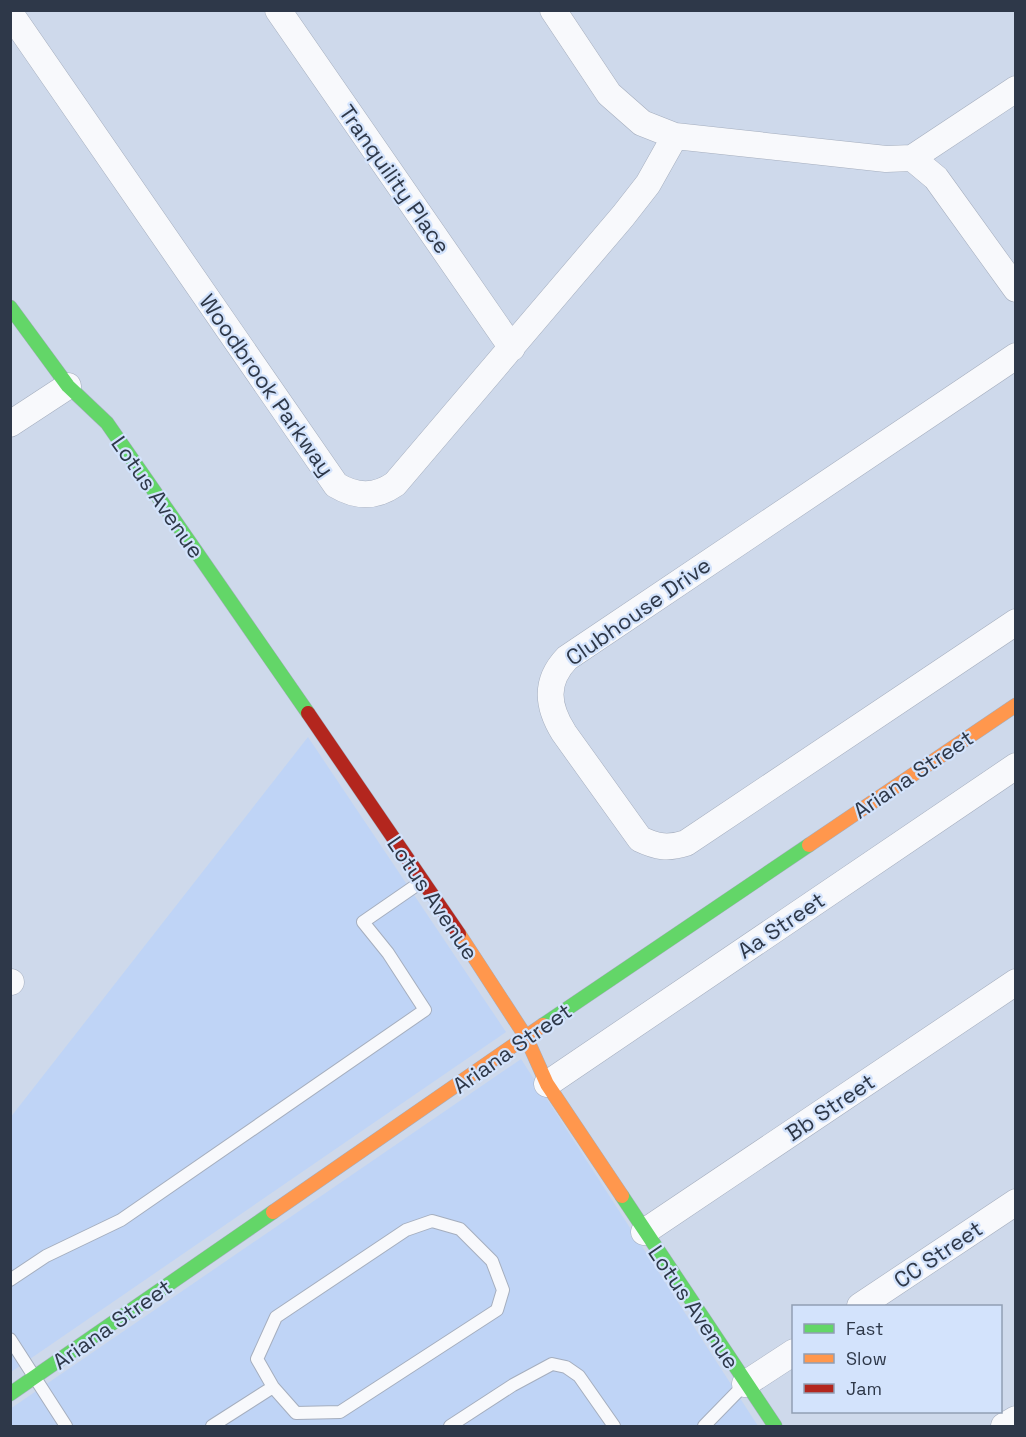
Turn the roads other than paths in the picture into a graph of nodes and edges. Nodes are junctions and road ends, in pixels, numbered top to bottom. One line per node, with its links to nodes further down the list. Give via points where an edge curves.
1 (278, 10): 9 (street, Tranquility Place)
2 (553, 10): 5 (street, via 609,94 642,123)
3 (10, 13): 9 (street, Woodbrook Parkway, via 336,485 366,495 383,492 395,484)
4 (1016, 89): 6 (street)
5 (675, 136): 6 (street, via 885,159); 9 (street, Woodbrook Parkway, via 648,184)
6 (912, 158): 7 (street, via 936,178)
7 (1016, 289)
8 (10, 307): 11 (street, Lotus Avenue)
9 (512, 348)
10 (1016, 356): 13 (street, Clubhouse Drive, via 567,657 550,683 550,699 553,715 564,733 640,839 670,848 686,843)
11 (68, 386): 12 (street); 16 (street, Lotus Avenue, via 107,423)
12 (10, 424)
13 (1016, 622)
14 (1016, 705): 18 (street, Ariana Street)
15 (1016, 766): 19 (street, Aa Street)
16 (423, 880): 18 (street, Lotus Avenue); 22 (lane, via 363,922 388,952 425,1010 121,1220 46,1256)
17 (1016, 982): 21 (street, Bb Street)
18 (526, 1037): 19 (street, Lotus Avenue); 26 (street, Ariana Street)
19 (547, 1084): 21 (street, Lotus Avenue)
20 (1016, 1202): 23 (street, CC Street)
21 (644, 1232): 27 (street, Lotus Avenue)
22 (10, 1280)
23 (862, 1305)
24 (10, 1339): 26 (lane)
25 (792, 1353): 27 (street)
26 (35, 1378): 29 (street, Ariana Street); 31 (lane)
27 (745, 1384): 35 (lane); 36 (street, Lotus Avenue)
28 (273, 1387): 28 (lane, via 256,1359 276,1317 405,1230 432,1221 460,1228 492,1261 502,1290 497,1310 340,1412 296,1413); 32 (lane)
29 (10, 1394)
30 (1016, 1419): 37 (street)
31 (66, 1426)
32 (212, 1426)
33 (450, 1426): 34 (lane, via 513,1384 552,1364 579,1376)
34 (614, 1426)
35 (704, 1426)
36 (774, 1426)
37 (1004, 1426)

